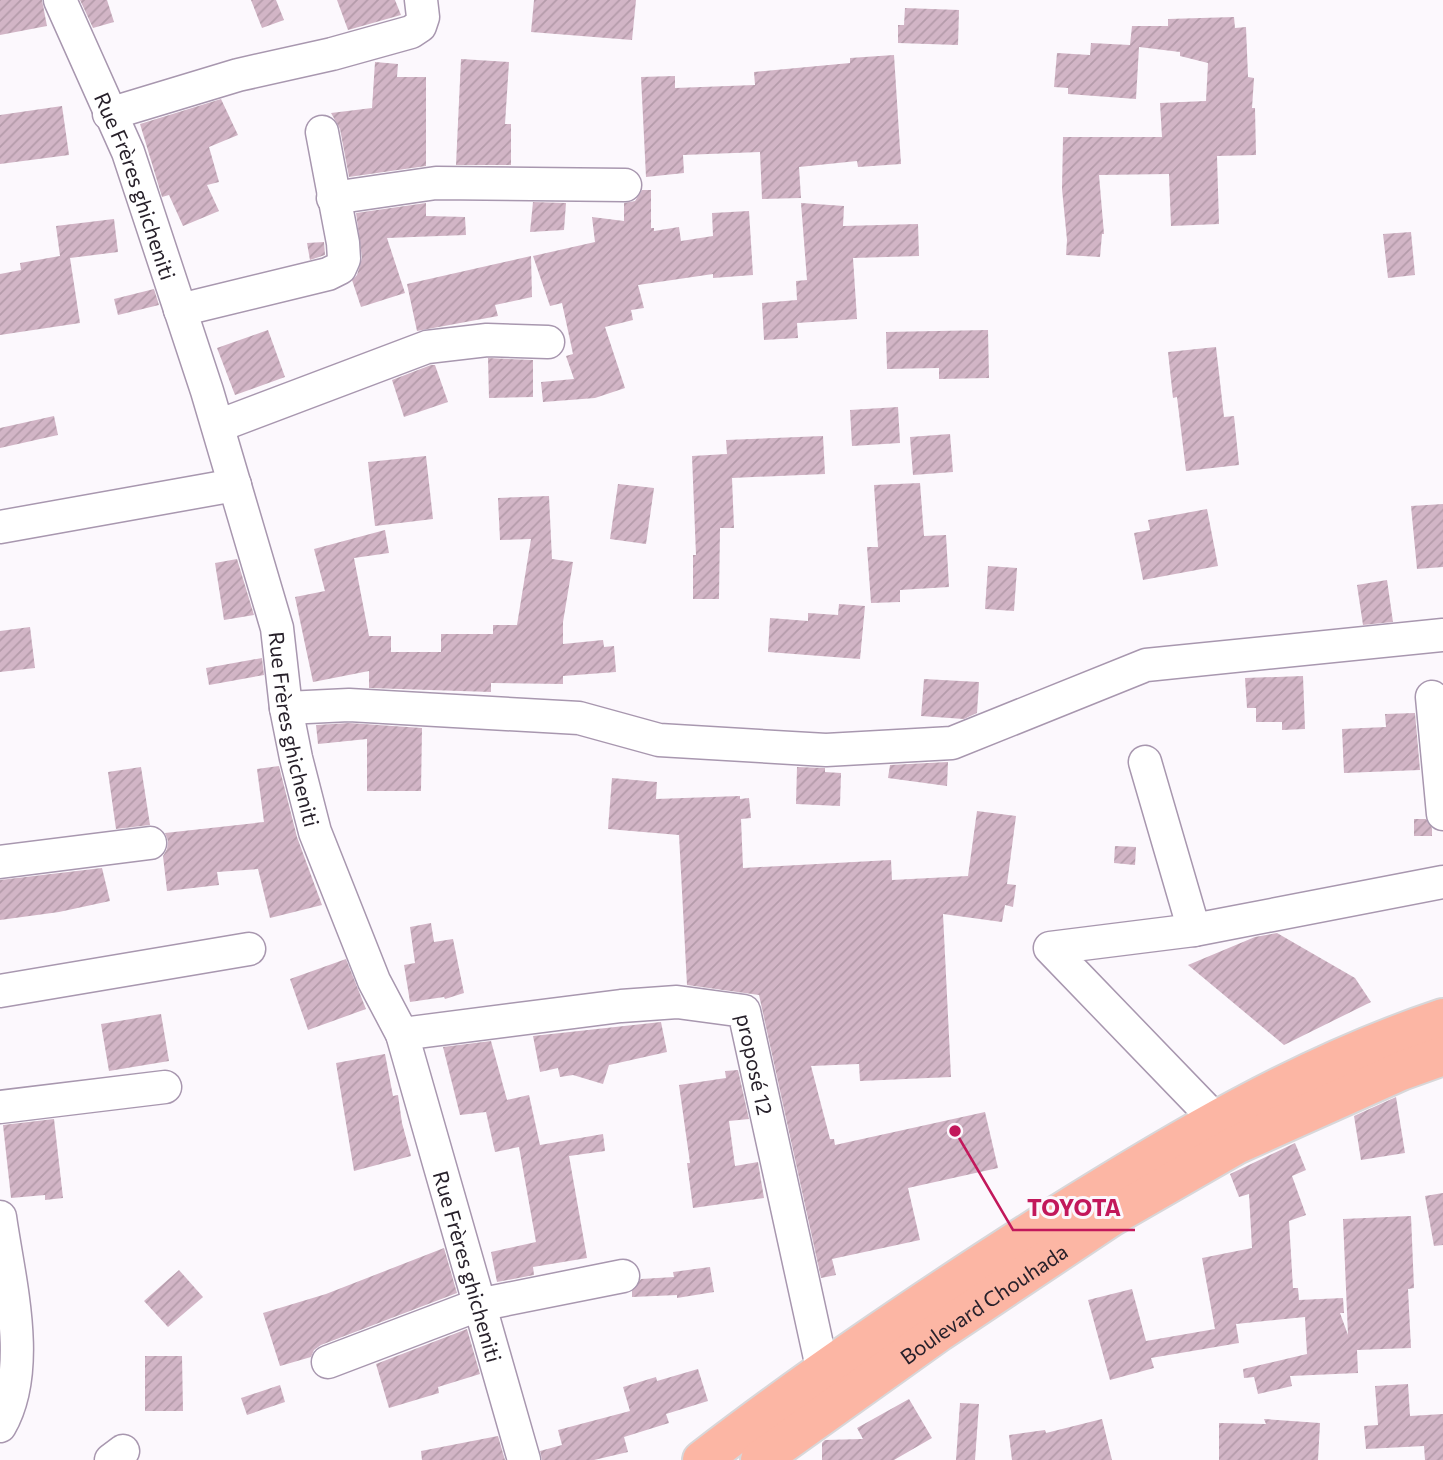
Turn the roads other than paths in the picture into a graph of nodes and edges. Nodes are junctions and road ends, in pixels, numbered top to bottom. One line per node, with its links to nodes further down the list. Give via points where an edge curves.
1 (60, 0): 3 (street, Rue Frères ghicheniti)
2 (421, 0): 3 (street, via 423,17 411,32 238,75)
3 (109, 114): 7 (street, Rue Frères ghicheniti, via 128,152)
4 (322, 132): 6 (street)
5 (625, 184): 6 (street, via 436,183)
6 (333, 198): 7 (street, via 343,243 340,268)
7 (180, 310): 9 (street, Rue Frères ghicheniti)
8 (548, 342): 9 (street, via 487,340 427,347)
9 (218, 426): 10 (street, Rue Frères ghicheniti)
10 (235, 485): 11 (street); 14 (street, Rue Frères ghicheniti, via 277,628)
11 (0, 527)
12 (1443, 635): 14 (street, via 1146,665 952,743 812,749 659,740 579,718 349,705)
13 (1432, 697): 16 (street)
14 (286, 708): 24 (street, Rue Frères ghicheniti, via 315,832 374,981)
15 (1145, 762): 20 (street)
16 (1443, 814)
17 (150, 843): 18 (street)
18 (0, 862)
19 (1443, 882): 20 (street)
20 (1194, 930): 28 (street, via 1050,948)
21 (249, 949): 22 (street)
22 (0, 991)
23 (1443, 1018): 28 (highway, via 1391,1035)
24 (402, 1034): 31 (street, Rue Frères ghicheniti); 33 (street, proposé 12, via 677,1002 744,1011)
25 (1443, 1056): 37 (highway, Boulevard Chouhada, via 1236,1145 1111,1217)
26 (165, 1087): 27 (street)
27 (0, 1107)
28 (1216, 1119): 33 (highway, via 996,1253)
29 (0, 1217): 34 (street, via 18,1347 14,1388)
30 (623, 1276): 31 (street)
31 (478, 1305): 32 (street); 35 (street, Rue Frères ghicheniti)
32 (328, 1362)
33 (823, 1372): 36 (highway)
34 (0, 1426)
35 (524, 1460)
36 (702, 1460)
37 (760, 1460)

